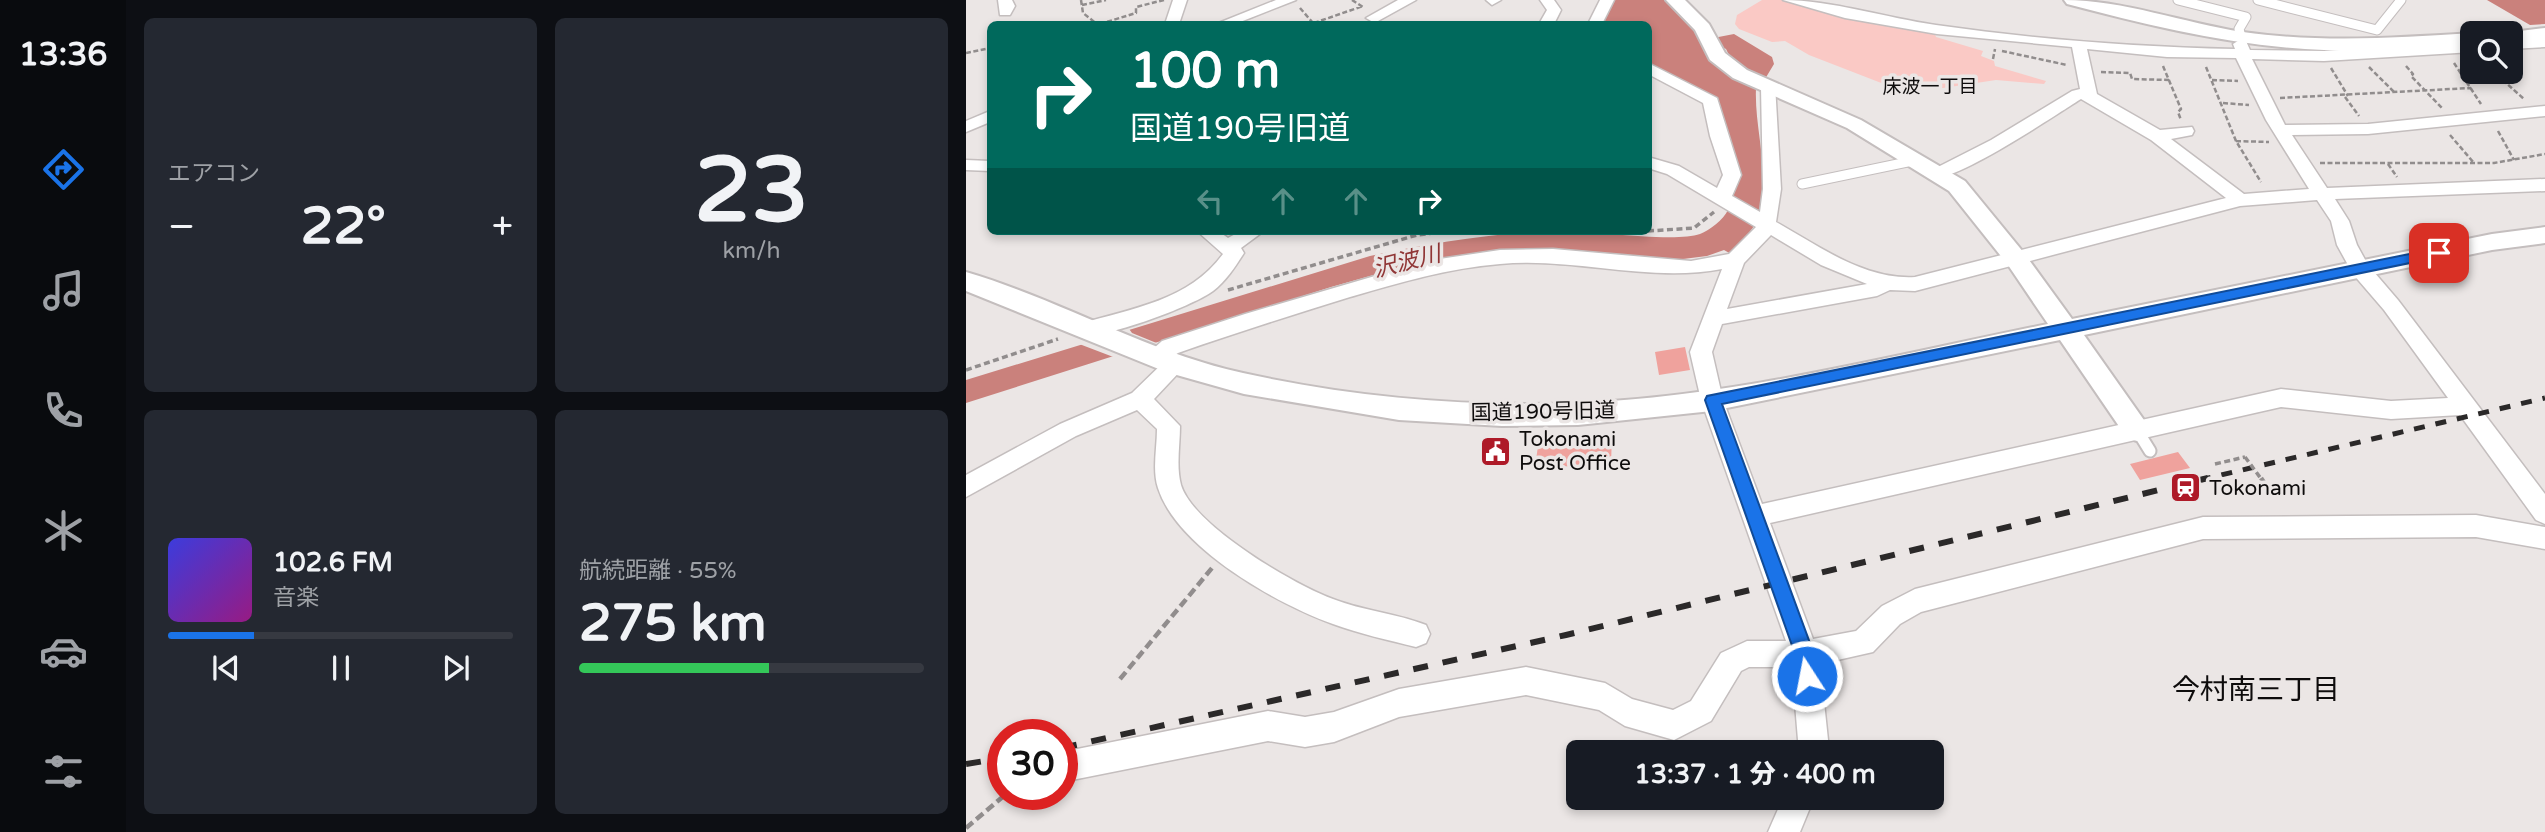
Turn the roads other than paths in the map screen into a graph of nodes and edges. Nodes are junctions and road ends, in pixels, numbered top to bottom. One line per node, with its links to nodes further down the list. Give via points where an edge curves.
1 (1180, 0): 14 (street)
2 (1291, 0): 15 (street)
3 (1409, 0): 13 (street)
4 (1547, 0): 16 (street, via 1554,10)
5 (1607, 0): 17 (street)
6 (1790, 0): 23 (street, via 1908,26)
7 (2073, 0): 24 (street)
8 (2178, 0): 12 (lane)
9 (2256, 0): 10 (lane, via 2377,30); 12 (lane)
10 (2401, 0)
11 (1675, 1): 27 (street, via 1725,64)
12 (2246, 17): 24 (lane, via 2239,29)
13 (1373, 18)
14 (1174, 20)
15 (1232, 21)
16 (1549, 21)
17 (1596, 21)
18 (2545, 34): 19 (street)
19 (2523, 35)
20 (2460, 40): 24 (street)
21 (2545, 42): 22 (street)
22 (2523, 43)
23 (2079, 45): 24 (street, via 2198,53); 28 (street)
24 (2242, 46): 25 (street, via 2324,56); 34 (street)
25 (2460, 48)
26 (1652, 70): 43 (street, via 1711,101 1732,175)
27 (1769, 87): 36 (street, via 1854,124); 45 (street, via 1772,189)
28 (2090, 96): 33 (street); 39 (street, via 2078,94)
29 (2542, 112): 34 (street)
30 (987, 117): 31 (street)
31 (966, 127)
32 (2186, 131): 33 (street)
33 (2157, 136): 44 (street)
34 (2285, 136): 42 (street)
35 (1652, 147): 38 (street)
36 (1917, 160): 39 (street); 40 (lane)
37 (1652, 163): 38 (street)
38 (1673, 170): 43 (street)
39 (1940, 173): 50 (street, via 1958,186)
40 (1802, 184)
41 (2545, 185): 42 (street)
42 (2322, 194): 44 (street); 52 (street, via 2340,221)
43 (1724, 199): 45 (street)
44 (2240, 200): 50 (street)
45 (1764, 223): 51 (street, via 1765,230); 54 (street, via 1857,274)
46 (1212, 235): 49 (street)
47 (1248, 235): 49 (street)
48 (2545, 235): 52 (street, 国道190号旧道)
49 (1228, 247): 57 (street, via 1234,253 1227,266 1195,297)
50 (2016, 259): 54 (street, via 1915,284); 56 (street)
51 (1727, 260): 55 (street); 58 (street, via 1691,268 1513,257 1426,268 1252,319 1170,347)
52 (2360, 269): 56 (street, 国道190号旧道); 61 (street)
53 (966, 281): 57 (street, 国道190号旧道)
54 (1887, 283): 55 (street, via 1877,289)
55 (1716, 315): 60 (street, via 1701,352)
56 (2067, 329): 60 (street, 国道190号旧道); 62 (street)
57 (1091, 331): 58 (street, 国道190号旧道)
58 (1156, 358): 59 (street); 60 (street, 国道190号旧道, via 1244,384 1399,409 1578,414)
59 (1140, 399): 63 (street, via 1068,429); 67 (street, via 1169,426 1170,488 1183,510 1226,550 1275,584 1324,609)
60 (1712, 400): 65 (street)
61 (2463, 406): 62 (street, via 2392,410 2281,398); 64 (street)
62 (2143, 440): 65 (street)
63 (966, 487)
64 (2545, 513)
65 (1754, 516): 68 (street)
66 (2545, 538): 68 (street, via 2476,526 2203,528 1915,601 1891,615 1863,643)
67 (1416, 634)
68 (1805, 654): 69 (street); 70 (street, via 1747,654 1731,662 1701,711 1674,725 1625,712 1605,697 1526,681 1399,703 1334,727 1305,732 1268,726)
69 (1813, 740)
70 (1078, 764)
71 (1794, 810): 72 (street)
72 (1784, 832)

